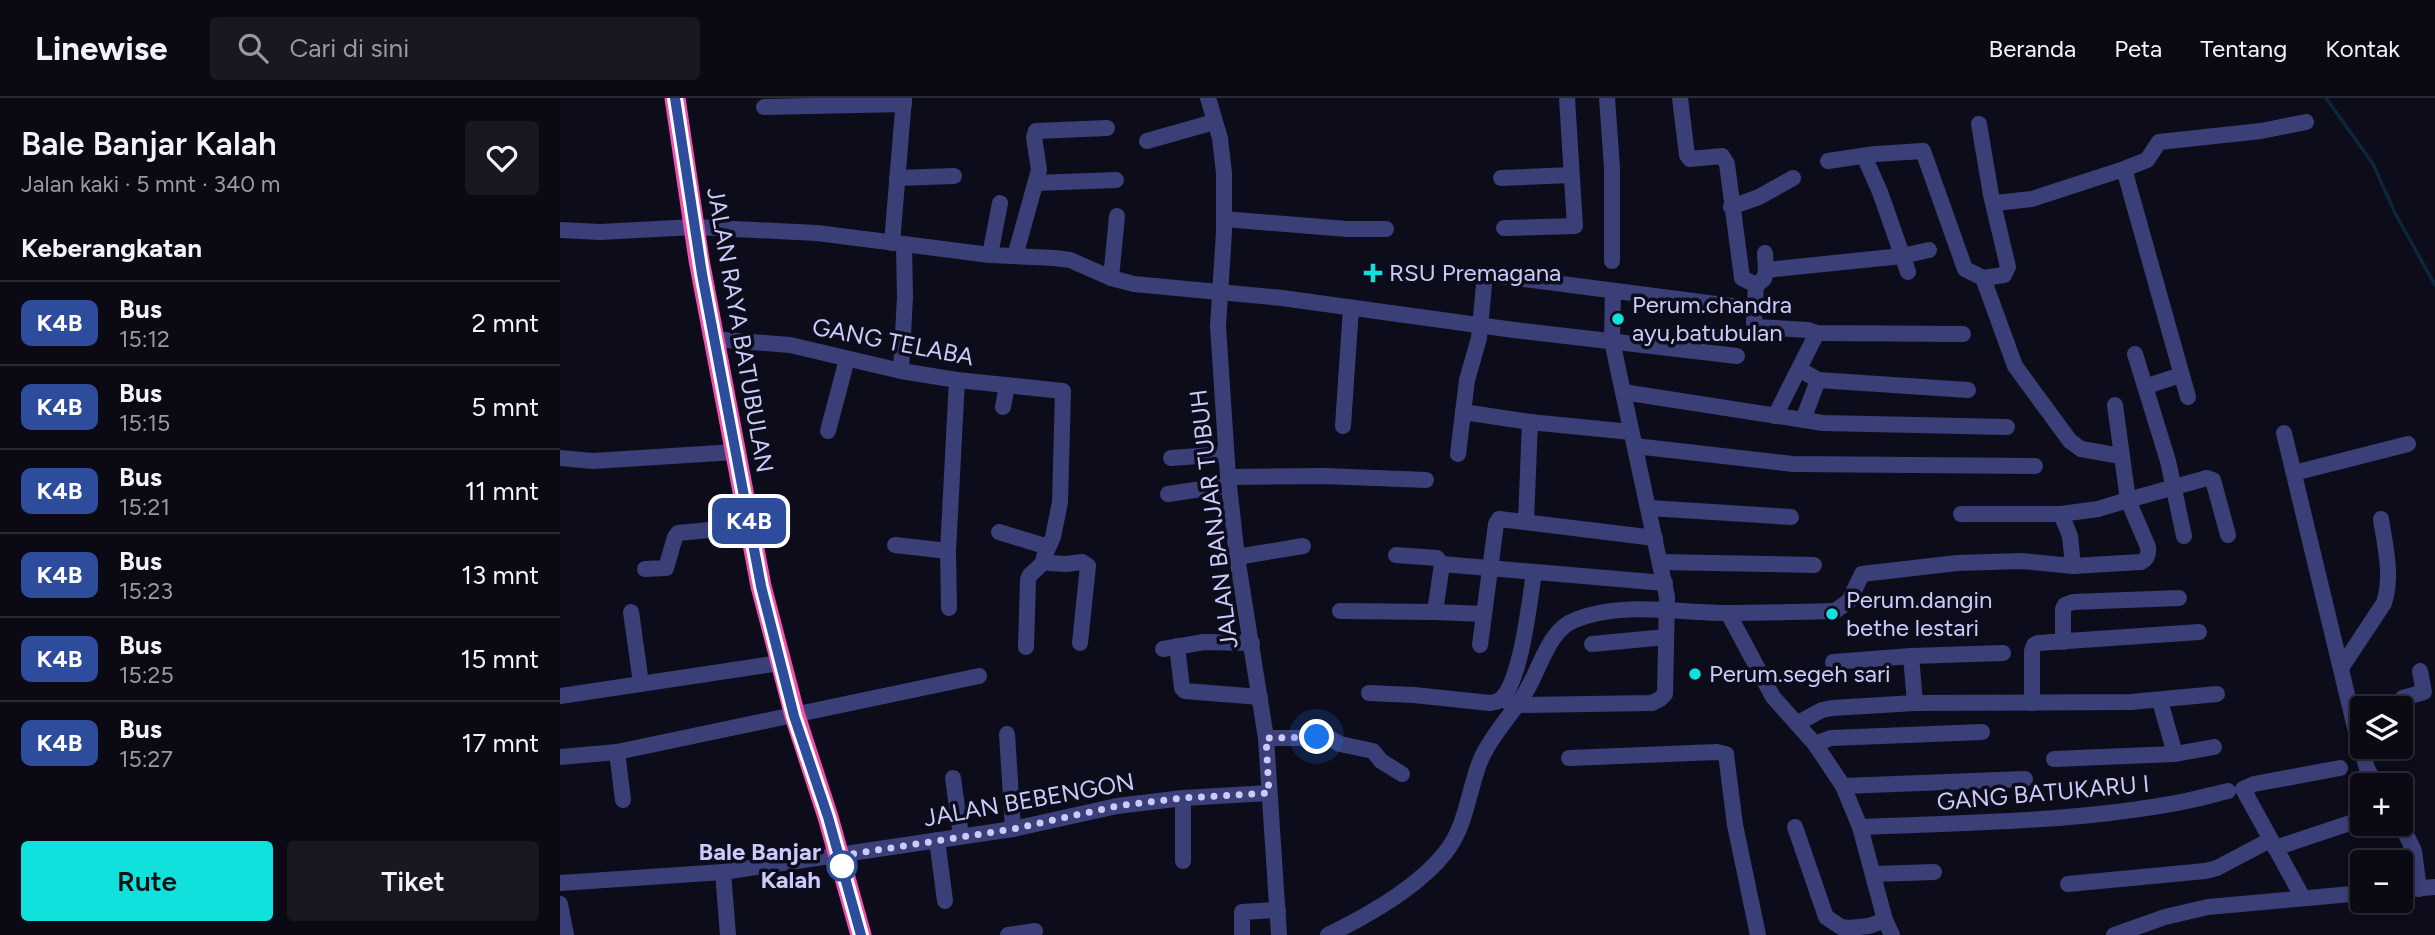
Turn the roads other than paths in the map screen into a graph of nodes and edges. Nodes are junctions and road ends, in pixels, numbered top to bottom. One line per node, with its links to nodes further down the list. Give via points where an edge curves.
1 (675, 98): 28 (highway, JALAN RAYA BATUBULAN)
2 (1208, 98): 8 (street, JALAN BANJAR TUBUH)
3 (1567, 98): 16 (street)
4 (1607, 98): 38 (street)
5 (1680, 98): 25 (street, via 1687,155 1695,160 1716,156 1726,160)
6 (904, 101): 7 (street); 18 (street)
7 (764, 107)
8 (1214, 122): 12 (street); 27 (street, JALAN BANJAR TUBUH, via 1223,163)
9 (2306, 122): 15 (street, via 2159,142 2147,160)
10 (1979, 124): 24 (street)
11 (1107, 128): 22 (street, via 1036,131)
12 (1147, 141)
13 (1864, 156): 14 (street); 37 (street); 42 (street, via 1923,151 1962,264)
14 (1828, 161)
15 (2124, 169): 24 (street, via 2032,199); 58 (street)
16 (1572, 175): 19 (street); 29 (street, via 1575,226)
17 (954, 176): 18 (street)
18 (897, 178): 32 (street)
19 (1501, 178)
20 (1793, 178): 25 (street)
21 (1116, 180): 22 (street)
22 (1036, 183): 36 (street)
23 (1000, 203): 35 (street)
24 (1995, 203): 42 (street, via 2008,271)
25 (1731, 207): 43 (street, via 1742,278)
26 (1117, 216): 41 (street)
27 (1224, 219): 30 (street); 45 (street, JALAN BANJAR TUBUH)
28 (694, 227): 31 (street); 32 (street, via 779,230); 51 (highway, JALAN RAYA BATUBULAN)
29 (1504, 228)
30 (1386, 229)
31 (560, 230)
32 (898, 244): 35 (street); 57 (street, via 905,297)
33 (1929, 250): 37 (street)
34 (1765, 253): 39 (street)
35 (990, 255): 36 (street)
36 (1015, 256): 41 (street, via 1070,260)
37 (1902, 256): 39 (street); 40 (street)
38 (1612, 261)
39 (1766, 270): 43 (street)
40 (1908, 272)
41 (1111, 278): 45 (street)
42 (1983, 278): 81 (street, via 2015,366 2070,441 2081,449)
43 (1756, 285): 47 (street)
44 (1613, 291): 47 (street); 48 (street, via 1485,274); 52 (street)
45 (1219, 292): 46 (street); 79 (street, JALAN BANJAR TUBUH)
46 (1351, 307): 48 (street); 72 (street)
47 (1755, 309): 49 (street, via 1756,327)
48 (1481, 325): 52 (street); 68 (street)
49 (1817, 332): 50 (street); 56 (street)
50 (1963, 334)
51 (713, 339): 55 (street, GANG TELABA, via 790,345); 78 (highway, JALAN RAYA BATUBULAN)
52 (1612, 341): 54 (street); 64 (street)
53 (2135, 354): 62 (street)
54 (1737, 356)
55 (847, 359): 57 (street, GANG TELABA); 74 (street)
56 (1799, 369): 60 (street); 69 (street)
57 (901, 371): 59 (street, GANG TELABA)
58 (2181, 375): 62 (street); 65 (street)
59 (957, 380): 61 (street, GANG TELABA); 104 (street)
60 (1818, 380): 63 (street); 70 (street)
61 (1007, 385): 67 (street); 105 (street, GANG TELABA, via 1063,391 1060,492)
62 (2147, 386): 88 (street)
63 (1968, 390)
64 (1623, 392): 69 (street); 76 (street)
65 (2189, 397)
66 (2115, 405): 81 (street)
67 (1003, 407)
68 (1463, 412): 71 (street); 80 (street)
69 (1775, 416): 70 (street)
70 (1802, 420): 73 (street)
71 (1530, 422): 76 (street); 96 (street)
72 (1343, 426)
73 (2007, 427)
74 (828, 431)
75 (2284, 433): 85 (street)
76 (1633, 439): 84 (street, via 1793,464); 91 (street)
77 (2408, 444): 85 (street)
78 (735, 452): 82 (street, via 593,461); 97 (highway, JALAN RAYA BATUBULAN)
79 (1226, 454): 83 (street); 87 (street, JALAN BANJAR TUBUH)
80 (1458, 454)
81 (2121, 456): 90 (street)
82 (560, 458)
83 (1171, 458)
84 (2035, 466)
85 (2294, 473): 136 (street)
86 (1426, 480): 87 (street, via 1314,475)
87 (1228, 481): 89 (street); 107 (street, JALAN BANJAR TUBUH)
88 (2173, 486): 90 (street); 99 (street, via 2212,479); 100 (street)
89 (1168, 494)
90 (2128, 500): 93 (street); 111 (street, via 2148,547 2145,560)
91 (1649, 508): 94 (street); 101 (street)
92 (1961, 514): 93 (street)
93 (2061, 514): 111 (street, via 2070,536)
94 (1791, 516)
95 (2381, 519): 136 (street, via 2387,593)
96 (1526, 521): 101 (street); 112 (street, via 1496,521)
97 (750, 526): 113 (street, via 678,533 666,568); 134 (highway, JALAN RAYA BATUBULAN)
98 (999, 532): 105 (street)
99 (2228, 535)
100 (2184, 536)
101 (1655, 538): 108 (street)
102 (895, 545): 104 (street)
103 (1303, 546): 107 (street)
104 (948, 551): 117 (street)
105 (1047, 554): 127 (street, via 1066,564 1088,566); 131 (street, via 1028,580)
106 (1396, 555): 109 (street, via 1437,558)
107 (1237, 557): 128 (street, JALAN BANJAR TUBUH)
108 (1660, 562): 110 (street); 115 (street)
109 (1442, 564): 112 (street); 121 (street)
110 (1814, 565)
111 (2073, 566): 122 (street, via 1957,563 1862,574 1849,601 1835,611)
112 (1490, 568): 114 (street); 123 (street)
113 (645, 569)
114 (1534, 572): 115 (street); 147 (street, via 1525,637 1506,693)
115 (1665, 583): 119 (street)
116 (2179, 598): 126 (street, via 2073,602 2063,609)
117 (949, 608)
118 (1340, 611): 121 (street)
119 (1668, 611): 122 (street); 125 (street); 147 (street, via 1616,611 1571,621 1554,638 1525,693)
120 (631, 612): 139 (street)
121 (1435, 612): 123 (street)
122 (1728, 613): 151 (street, via 1773,696)
123 (1484, 614): 130 (street)
124 (2199, 632): 126 (street)
125 (1666, 637): 129 (street); 147 (street, via 1665,694 1652,703)
126 (2063, 642): 149 (street, via 2034,645)
127 (1080, 643)
128 (1252, 643): 144 (street, JALAN BANJAR TUBUH); 144 (street, via 1219,641 1170,647 1185,691)
129 (1592, 644)
130 (1480, 645)
131 (1026, 647)
132 (2003, 653): 133 (street)
133 (1911, 656): 135 (street); 148 (street)
134 (780, 663): 139 (street); 150 (highway, JALAN RAYA BATUBULAN)
135 (1833, 663)
136 (2341, 668): 145 (street)
137 (2420, 671): 142 (street)
138 (979, 677): 150 (street)
139 (641, 683): 143 (street)
140 (1369, 693): 147 (street)
141 (2217, 694): 146 (street)
142 (2429, 694)
143 (560, 696)
144 (1260, 697): 154 (street, JALAN BANJAR TUBUH)
145 (2350, 700)
146 (2160, 701): 149 (street); 158 (street)
147 (1508, 702): 200 (street, via 1473,781 1457,836 1446,852 1382,906)
148 (1915, 703): 149 (street); 151 (street, via 1832,708)
149 (2032, 703)
150 (794, 716): 157 (street); 179 (highway, JALAN RAYA BATUBULAN)
151 (1798, 723): 155 (street)
152 (1982, 732): 155 (street, via 1831,738)
153 (1007, 734): 174 (street)
154 (1266, 738): 163 (street, via 1329,738 1373,751); 168 (street, JALAN BANJAR TUBUH)
155 (1815, 744): 166 (street)
156 (2214, 747): 158 (street)
157 (617, 752): 159 (street); 170 (street)
158 (2175, 754): 161 (street)
159 (560, 758)
160 (1569, 758): 201 (street, via 1726,754)
161 (2054, 759)
162 (2340, 768): 167 (street, GANG BATUKARU I)
163 (1402, 774)
164 (954, 778): 175 (street)
165 (2025, 779): 166 (street)
166 (1843, 786): 173 (street)
167 (2235, 790): 173 (street, GANG BATUKARU I, via 2108,812); 178 (street)
168 (1269, 793): 169 (street, JALAN BEBENGON); 191 (street, JALAN BANJAR TUBUH)
169 (1182, 798): 174 (street, JALAN BEBENGON, via 1117,806); 180 (street)
170 (623, 800)
171 (2350, 822): 178 (street)
172 (1795, 827): 192 (street, via 1826,917 1841,927)
173 (1860, 827): 183 (street)
174 (1013, 829): 175 (street, JALAN BEBENGON)
175 (961, 836): 177 (street, JALAN BEBENGON)
176 (2407, 836): 186 (street)
177 (937, 840): 179 (street, JALAN BEBENGON); 189 (street)
178 (2273, 844): 185 (street, via 2205,871); 188 (street)
179 (839, 856): 181 (street, JALAN BEBENGON); 196 (highway, JALAN RAYA BATUBULAN)
180 (1184, 860)
181 (723, 872): 184 (street, JALAN BEBENGON); 195 (street)
182 (1934, 872): 183 (street)
183 (1874, 874): 192 (street)
184 (560, 883)
185 (2068, 884)
186 (2427, 888)
187 (2350, 894): 188 (street)
188 (2303, 898): 202 (street, via 2183,912)
189 (945, 901)
190 (560, 904): 194 (street)
191 (1278, 910): 198 (street, via 1242,912); 199 (street, JALAN BANJAR TUBUH)
192 (1888, 928)
193 (1035, 931): 197 (street)
194 (566, 935)
195 (728, 935)
196 (861, 935)
197 (1008, 935)
198 (1242, 935)
199 (1279, 935)
200 (1328, 935)
201 (1758, 935)
202 (2114, 935)

